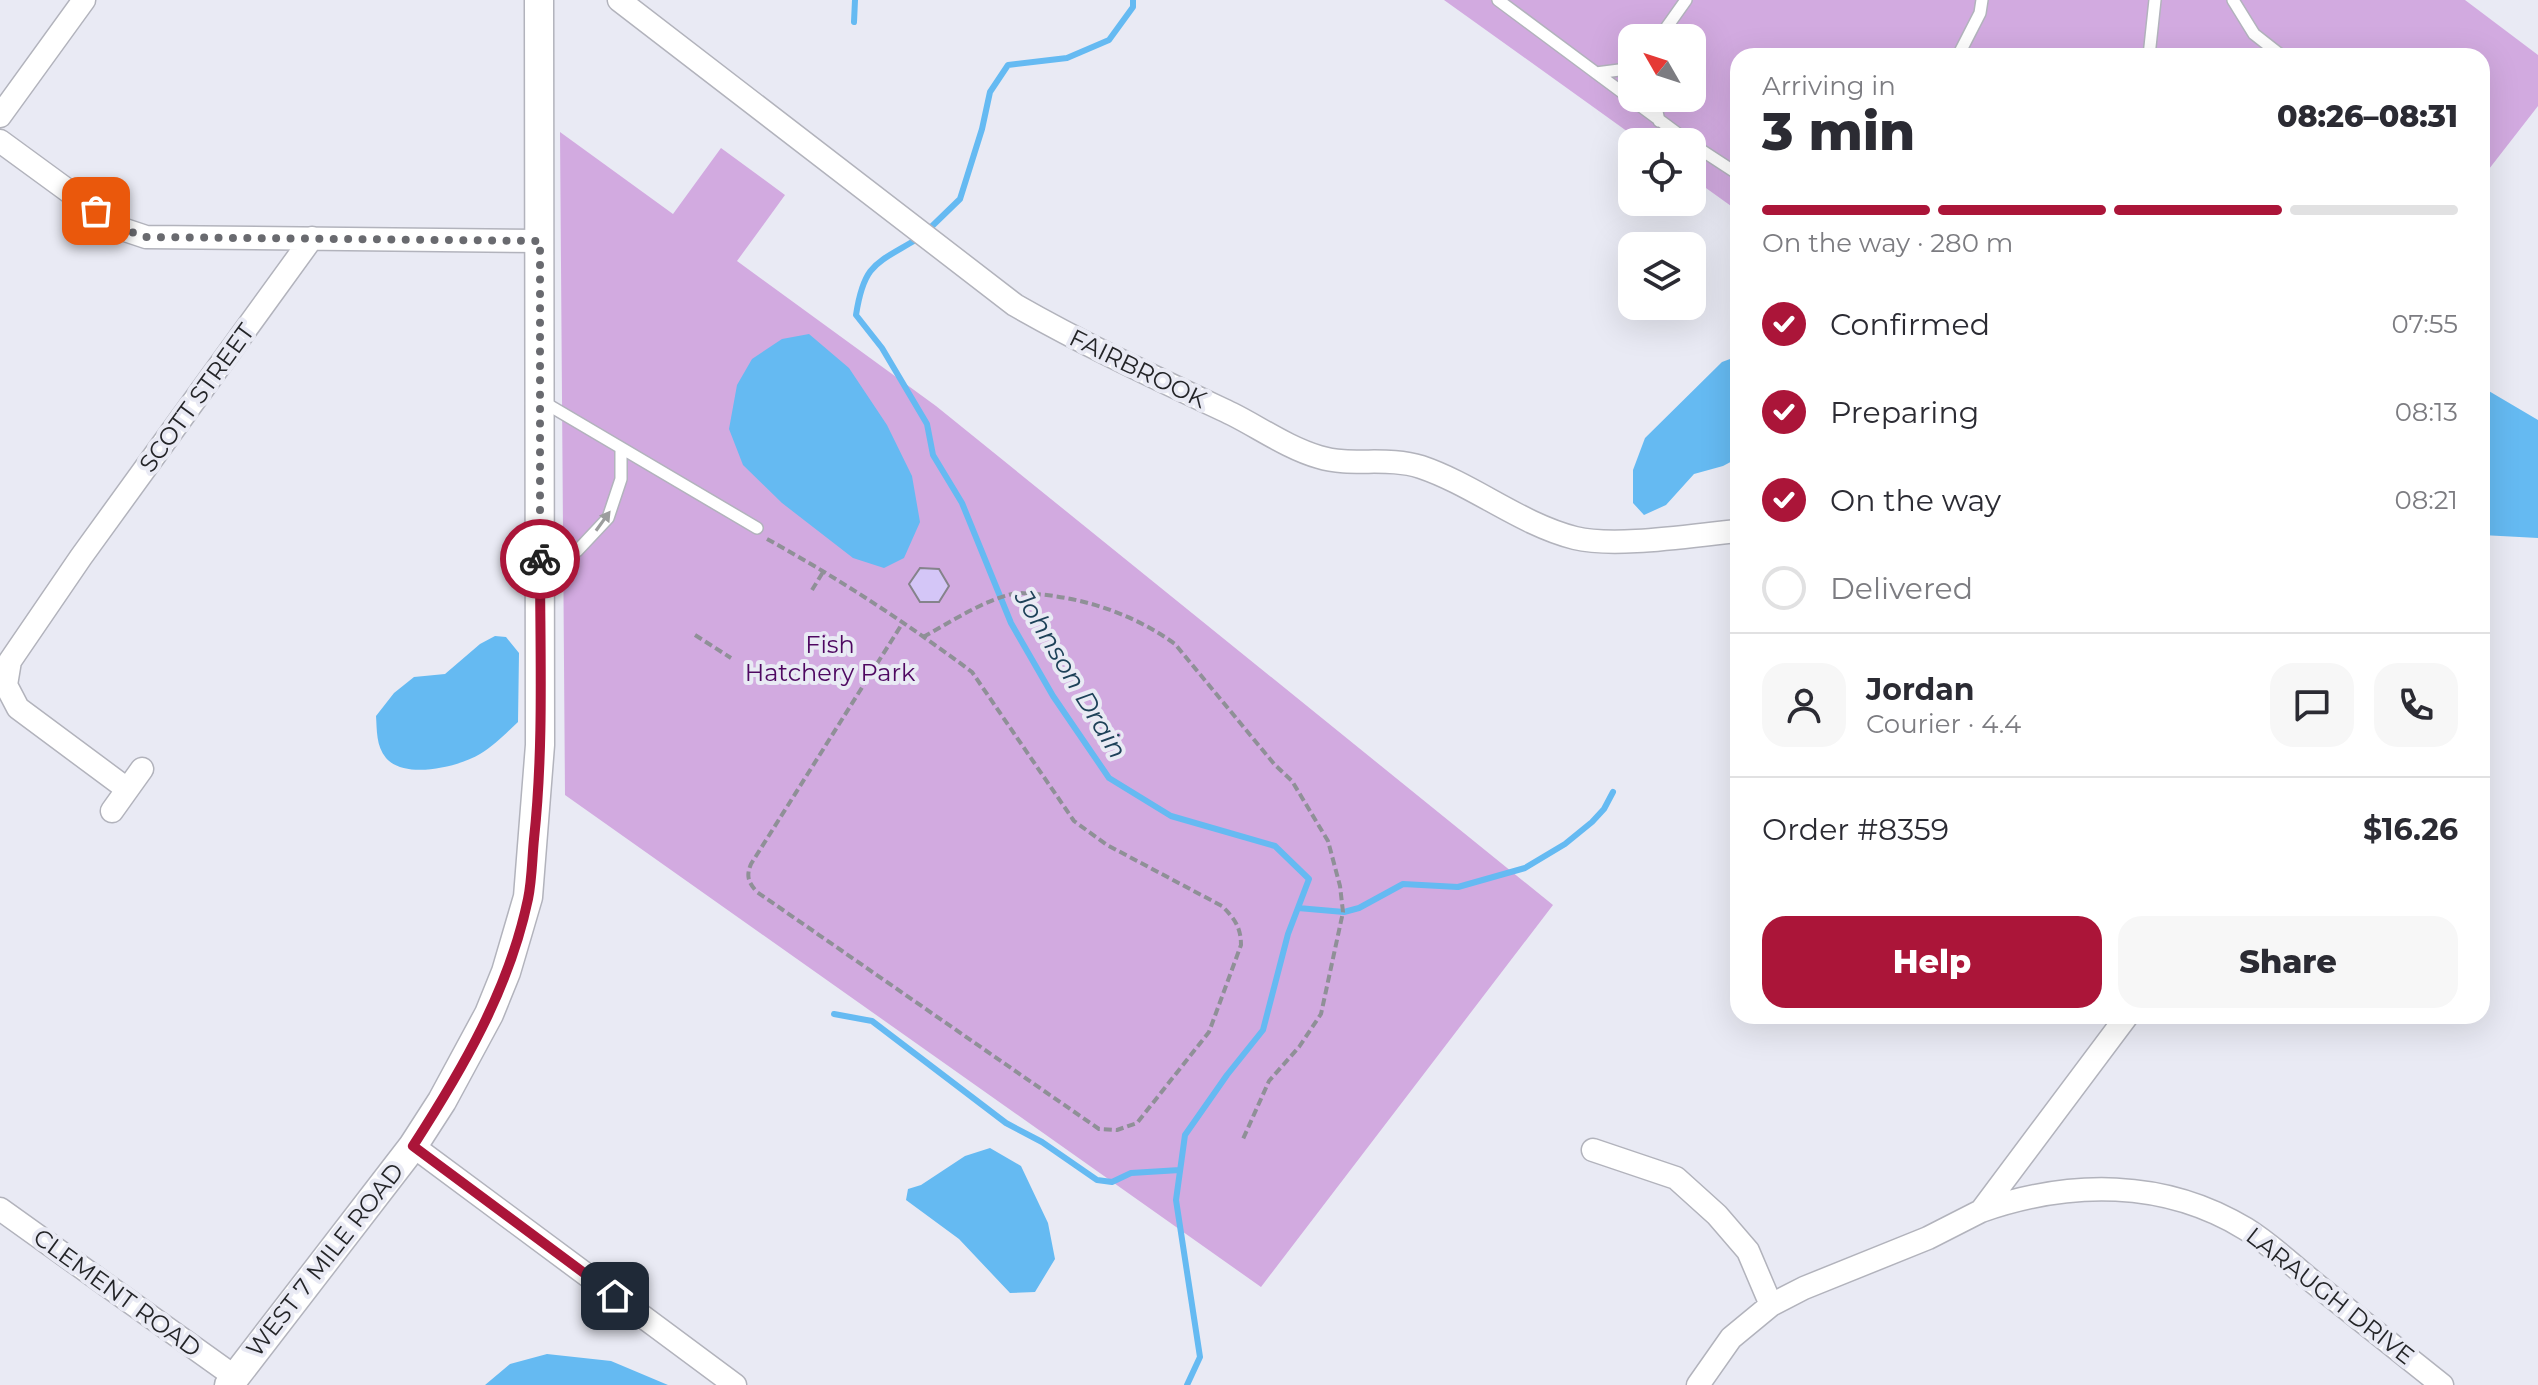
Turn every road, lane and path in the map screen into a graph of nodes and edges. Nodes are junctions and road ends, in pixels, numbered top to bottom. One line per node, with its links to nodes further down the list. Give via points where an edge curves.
1 (84, 0): 16 (street)
2 (539, 0): 23 (street, WEST 7 MILE ROAD)
3 (619, 0): 27 (street, FAIRBROOK, via 1015,305 1320,458 1417,466 1587,541)
4 (1498, 0): 14 (lane)
5 (1982, 0): 10 (lane)
6 (2155, 0): 11 (lane)
7 (2233, 0): 12 (lane, via 2254,34)
8 (1682, 1): 9 (lane)
9 (1668, 24)
10 (1962, 48)
11 (2150, 48)
12 (2272, 48)
13 (1618, 70): 14 (lane)
14 (1596, 73): 17 (lane)
15 (1657, 112): 17 (lane)
16 (0, 116)
17 (1659, 121): 18 (lane)
18 (1669, 128)
19 (0, 141): 22 (street, via 132,234)
20 (1706, 153): 21 (lane)
21 (1730, 169)
22 (312, 238): 23 (street); 36 (street, SCOTT STREET, via 14,651 7,670 6,685 27,717)
23 (540, 241): 24 (street, WEST 7 MILE ROAD)
24 (540, 399): 25 (lane); 28 (street, WEST 7 MILE ROAD)
25 (621, 448): 26 (lane); 28 (lane, one-way to 25, via 577,551 608,518 621,479)
26 (756, 530): 29 (path)
27 (1730, 532)
28 (540, 557): 40 (street, WEST 7 MILE ROAD, via 540,745 528,897 491,1009)
29 (823, 572): 30 (path); 31 (path)
30 (812, 590)
31 (902, 624): 33 (path); 33 (path, via 751,864 749,883 1099,1129 1137,1123 1209,1032 1241,933 1222,906 1107,845 1074,821 972,672)
32 (695, 635): 34 (path)
33 (922, 637): 39 (path, via 1016,593 1093,605 1155,630 1175,644 1292,781 1328,841 1343,912 1321,1014 1269,1081)
34 (731, 658)
35 (142, 769): 36 (street)
36 (127, 789): 37 (street)
37 (112, 811)
38 (2121, 1024): 43 (street)
39 (1243, 1139)
40 (413, 1146): 45 (street, WEST 7 MILE ROAD); 46 (street)
41 (1593, 1150): 44 (street, via 1676,1178 1748,1251)
42 (0, 1209): 45 (street, CLEMENT ROAD)
43 (1981, 1211): 44 (street, LARAUGH DRIVE); 48 (street, LARAUGH DRIVE, via 2044,1192 2080,1188 2142,1191 2198,1205 2269,1245)
44 (1771, 1305): 47 (street, LARAUGH DRIVE, via 1731,1338)
45 (232, 1381)
46 (735, 1385)
47 (1698, 1385)
48 (2442, 1385)

